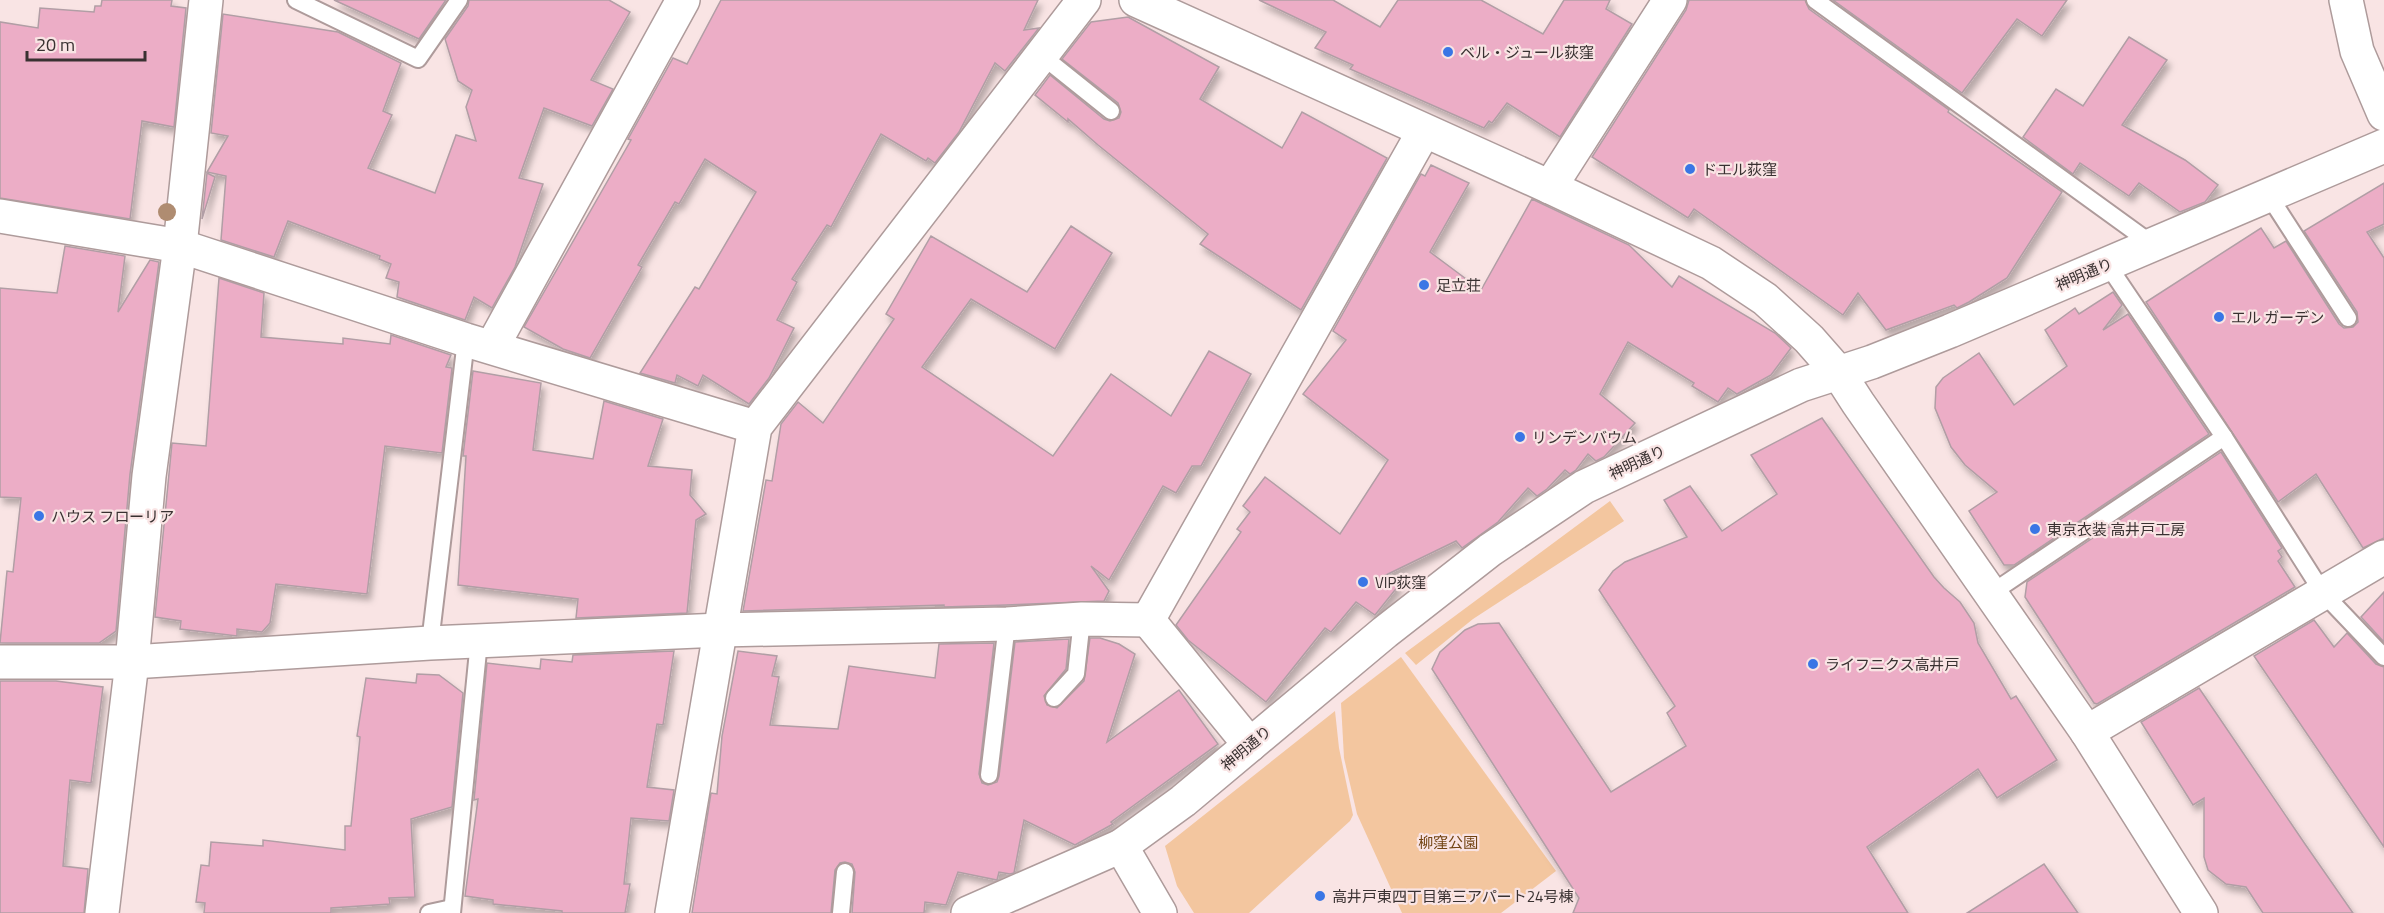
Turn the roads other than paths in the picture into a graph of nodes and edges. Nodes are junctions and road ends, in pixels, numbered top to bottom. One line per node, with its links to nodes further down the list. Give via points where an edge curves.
1 (206, 0): 19 (street)
2 (296, 0): 3 (lane, via 418,59)
3 (459, 0)
4 (683, 0): 22 (street)
5 (1084, 0): 10 (street)
6 (1136, 0): 13 (street)
7 (1670, 0): 15 (street)
8 (1815, 0): 18 (lane)
9 (2346, 0): 12 (street, via 2356,51)
10 (1041, 55): 11 (lane); 24 (street)
11 (1111, 111)
12 (2384, 114)
13 (1424, 131): 15 (street); 30 (street)
14 (2384, 146): 16 (street, 神明通り)
15 (1550, 187): 23 (street, via 1711,263 1765,299)
16 (2269, 196): 18 (street, 神明通り); 21 (lane)
17 (0, 216): 19 (street)
18 (2152, 244): 20 (street, 神明通り)
19 (180, 246): 22 (street); 37 (street, via 150,476)
20 (2107, 264): 23 (street, 神明通り, via 1950,332); 25 (lane)
21 (2348, 318)
22 (479, 343): 24 (street); 34 (lane)
23 (1838, 372): 28 (street); 40 (street, 神明通り, via 1801,385 1584,487 1472,564)
24 (755, 427): 32 (street)
25 (2224, 437): 27 (lane); 28 (lane)
26 (2384, 557): 27 (street)
27 (2323, 593): 35 (lane); 39 (street)
28 (1990, 594): 39 (street)
29 (1082, 619): 30 (street); 31 (street); 38 (lane, via 1076,674)
30 (1148, 620): 40 (street)
31 (1007, 624): 32 (street); 41 (lane)
32 (720, 630): 33 (street); 47 (street)
33 (479, 641): 34 (street); 44 (lane)
34 (430, 644): 37 (street)
35 (2384, 657)
36 (0, 662): 37 (street)
37 (132, 662): 45 (street)
38 (1054, 698)
39 (2087, 732): 51 (street)
40 (1250, 746): 42 (street, 神明通り)
41 (989, 775)
42 (1121, 846): 49 (street, 神明通り); 50 (street)
43 (845, 872): 48 (lane)
44 (452, 911): 46 (lane)
45 (102, 913)
46 (429, 913)
47 (672, 913)
48 (841, 913)
49 (968, 913)
50 (1160, 913)
51 (2201, 913)

